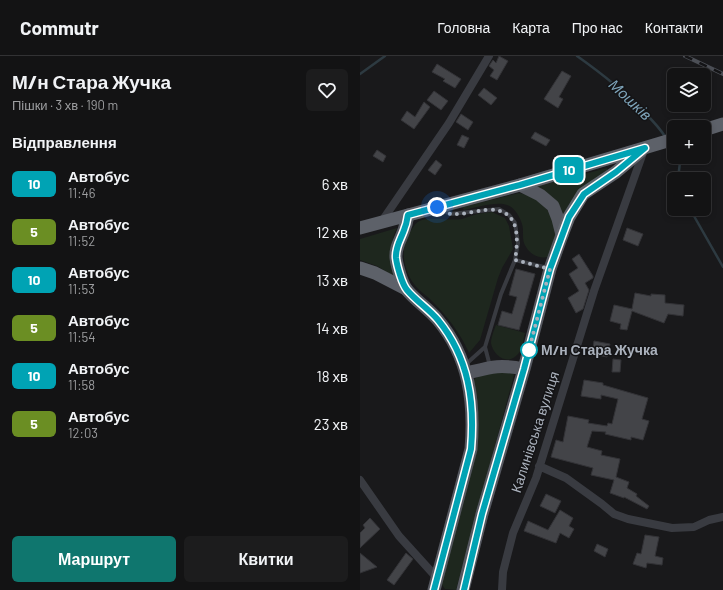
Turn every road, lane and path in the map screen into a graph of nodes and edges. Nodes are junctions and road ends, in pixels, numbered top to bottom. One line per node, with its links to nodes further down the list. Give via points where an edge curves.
1 (489, 56): 9 (street, via 449,123)
2 (723, 124): 3 (highway)
3 (711, 128)
4 (667, 141): 5 (highway)
5 (651, 145): 6 (highway); 11 (highway, via 584,194 569,217); 20 (street, Калинівська вулиця, via 594,291)
6 (520, 185): 7 (highway); 11 (main road, via 540,195 553,206)
7 (437, 207): 8 (highway); 12 (lane, via 450,214 499,210 509,215 515,224 518,243)
8 (408, 215): 9 (highway); 15 (main road, via 397,245 396,257)
9 (382, 221): 10 (highway)
10 (360, 228)
11 (562, 235): 14 (main road)
12 (515, 260): 14 (lane); 16 (lane, via 501,294)
13 (360, 268): 15 (highway)
14 (550, 269): 18 (main road)
15 (406, 289): 19 (main road, via 438,320 452,341)
16 (485, 346): 17 (lane); 19 (lane)
17 (490, 367): 18 (main road); 19 (main road)
18 (524, 369): 24 (main road, via 482,514)
19 (465, 370): 23 (main road, via 471,393 471,449)
20 (539, 466): 22 (street, via 566,478 614,514 628,519 672,528 694,527); 25 (street, Калинівська вулиця, via 512,533 504,565)
21 (360, 480): 23 (street)
22 (723, 517)
23 (435, 584)
24 (464, 590)
25 (502, 590)

